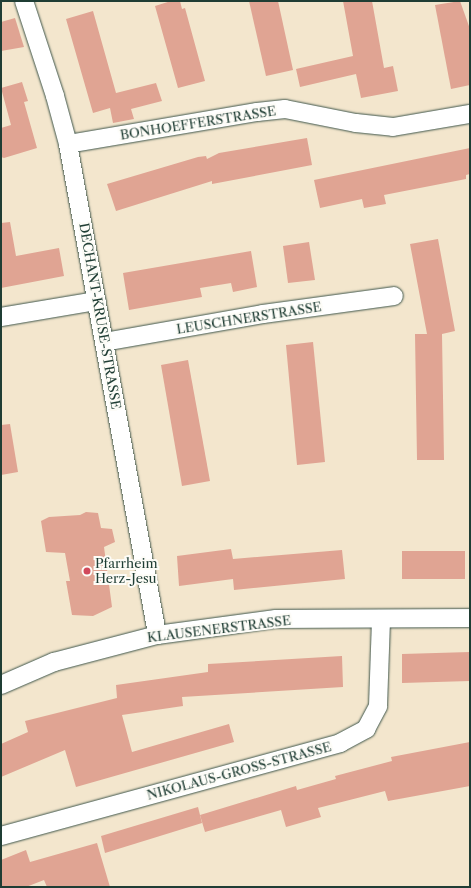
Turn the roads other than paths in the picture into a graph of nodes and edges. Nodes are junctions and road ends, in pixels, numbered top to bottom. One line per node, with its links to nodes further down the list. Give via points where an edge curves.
1 (24, 1): 3 (street, DECHANT-KRUSE-STRASSE, via 41,49)
2 (470, 114): 3 (street, BONHOEFFERSTRASSE, via 393,128 356,124 285,110 257,112)
3 (68, 144): 5 (street, DECHANT-KRUSE-STRASSE)
4 (394, 296): 7 (street, LEUSCHNERSTRASSE, via 263,314)
5 (97, 300): 6 (street); 7 (street, DECHANT-KRUSE-STRASSE)
6 (1, 317)
7 (104, 342): 10 (street, DECHANT-KRUSE-STRASSE)
8 (470, 618): 9 (street, KLAUSENERSTRASSE)
9 (381, 619): 10 (street, KLAUSENERSTRASSE, via 276,619); 12 (street, NIKOLAUS-GROSS-STRASSE, via 378,706 366,729 340,743)
10 (157, 635): 11 (street, KLAUSENERSTRASSE, via 54,662)
11 (1, 686)
12 (1, 836)

